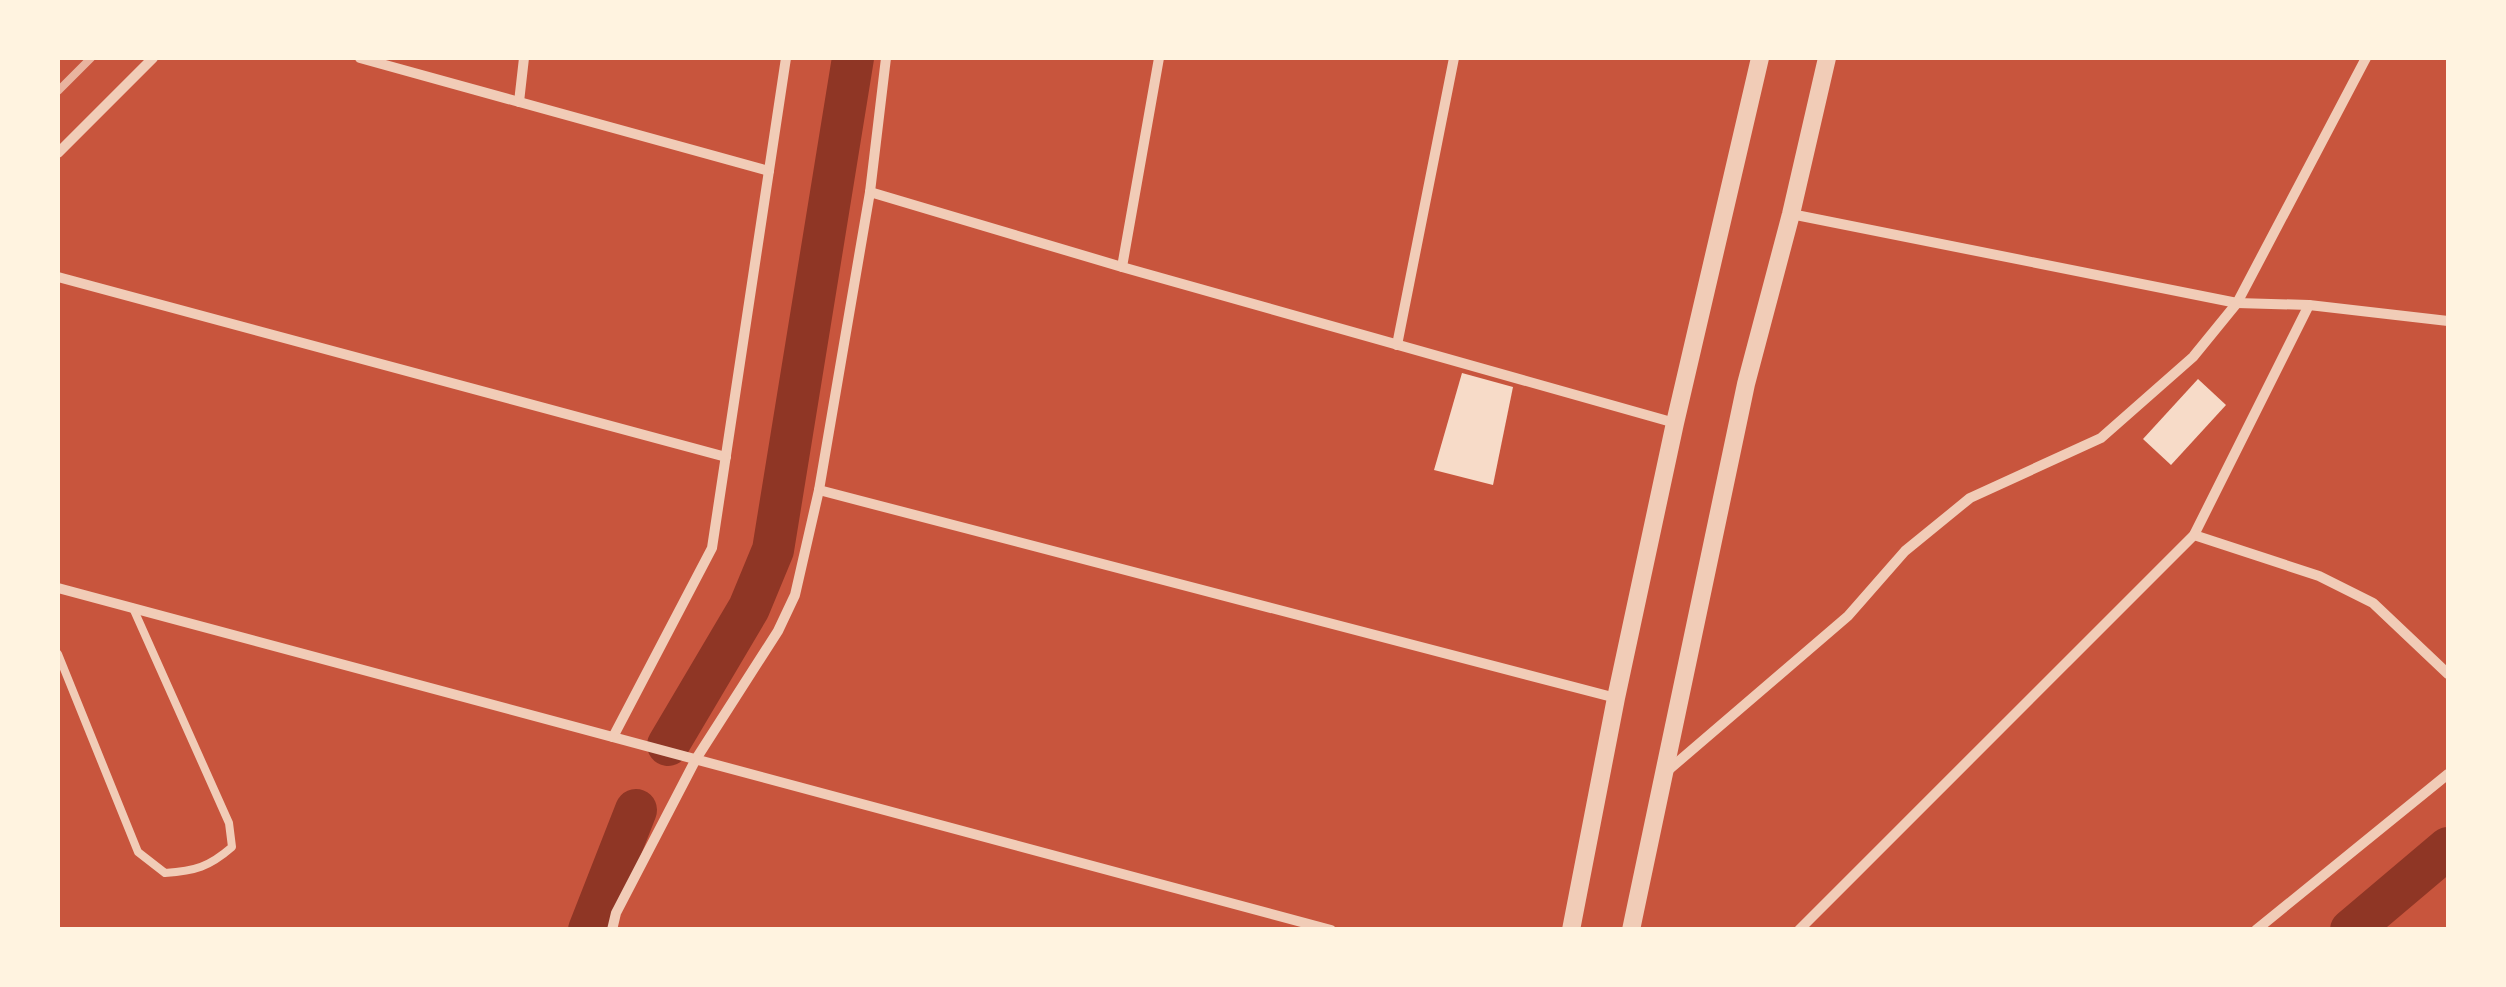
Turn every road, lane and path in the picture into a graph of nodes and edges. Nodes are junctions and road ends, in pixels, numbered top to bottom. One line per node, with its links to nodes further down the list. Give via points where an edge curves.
1 (153, 58): 12 (street)
2 (360, 58): 11 (street)
3 (524, 58): 11 (street)
4 (786, 58): 13 (street)
5 (886, 58): 14 (street)
6 (1159, 58): 16 (street)
7 (1454, 58): 21 (street)
8 (1760, 58): 22 (street)
9 (1827, 58): 15 (street)
10 (2366, 58): 18 (street)
11 (519, 102): 13 (street)
12 (58, 153)
13 (769, 171): 23 (street)
14 (870, 192): 16 (street); 24 (street)
15 (1791, 214): 18 (street); 33 (street, via 1746,384)
16 (1122, 267): 21 (street)
17 (58, 278): 23 (street)
18 (2237, 303): 19 (street); 33 (street, via 2193,357 2101,438 1970,498 1905,551 1848,616)
19 (2308, 305): 20 (street); 25 (street)
20 (2448, 321)
21 (1397, 345): 22 (street)
22 (1675, 423): 30 (street)
23 (726, 457): 31 (street, via 712,548)
24 (820, 490): 30 (street); 32 (street, via 795,595)
25 (2194, 535): 29 (street, via 2319,576 2373,603); 39 (street)
26 (58, 588): 27 (street)
27 (133, 608): 28 (lane, via 228,823 232,846 214,862 165,873 138,852); 31 (street)
28 (58, 654)
29 (2448, 674)
30 (1616, 698): 37 (street)
31 (613, 737): 32 (street)
32 (696, 759): 35 (street); 36 (street)
33 (1664, 773): 38 (street)
34 (2448, 774): 40 (street)
35 (612, 930)
36 (1330, 930)
37 (1571, 930)
38 (1631, 930)
39 (1799, 930)
40 (2256, 930)

